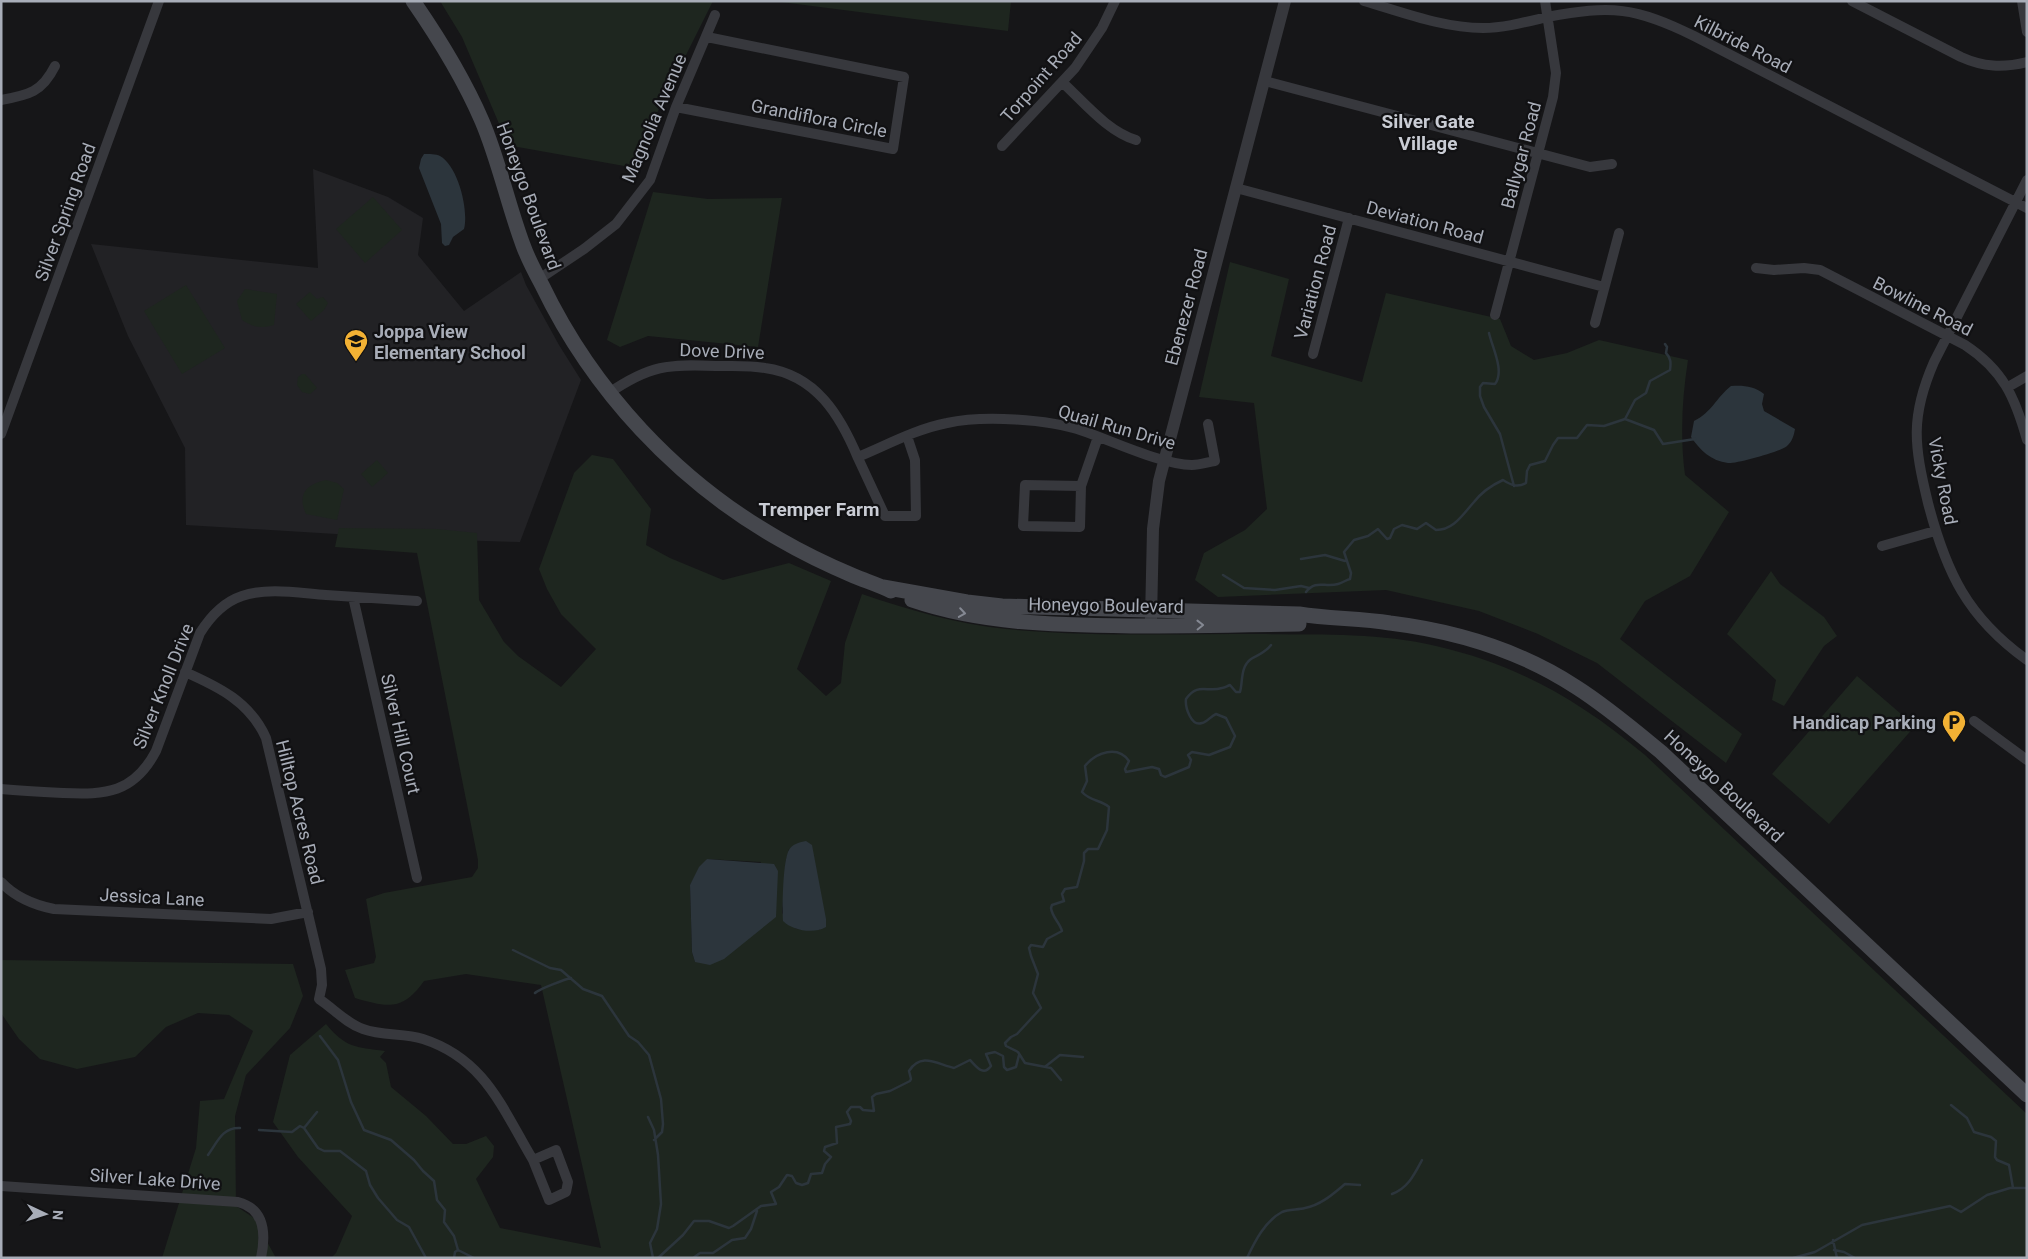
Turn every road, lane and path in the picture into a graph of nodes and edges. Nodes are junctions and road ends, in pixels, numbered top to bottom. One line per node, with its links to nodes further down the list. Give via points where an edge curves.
1 (159, 1): 41 (street, Silver Spring Road)
2 (413, 1): 31 (main road, Honeygo Boulevard, via 444,44 469,92 483,123 523,246)
3 (1115, 1): 16 (street, Torpoint Road, via 1088,52)
4 (1286, 1): 15 (street, Ebenezer Road)
5 (1364, 1): 10 (street, Kilbride Road, via 1469,28)
6 (1544, 1): 10 (street, Ballygar Road)
7 (1852, 1): 13 (street, via 1969,61 1994,67)
8 (2022, 1): 11 (street)
9 (715, 16): 12 (street, Magnolia Avenue)
10 (1547, 17): 21 (street, Ballygar Road, via 1555,83); 25 (street, Kilbride Road, via 1612,9 1655,18)
11 (2027, 32)
12 (707, 36): 18 (street, Magnolia Avenue); 18 (street, Grandiflora Circle, via 904,77 893,149)
13 (2027, 62)
14 (55, 66): 17 (street, via 39,89)
15 (1264, 81): 21 (street); 24 (street, Ebenezer Road)
16 (1062, 82): 19 (street, via 1111,127); 20 (street, Torpoint Road)
17 (1, 100)
18 (676, 107): 31 (street, Magnolia Avenue, via 650,180 636,200 616,224)
19 (1136, 140)
20 (1002, 146)
21 (1538, 153): 22 (street, via 1590,167); 29 (street, Ballygar Road)
22 (1612, 164)
23 (2027, 180): 25 (street, Vicky Road)
24 (1236, 188): 27 (street, Deviation Road); 46 (street, Ebenezer Road)
25 (2015, 202): 26 (street, Kilbride Road); 35 (street, Vicky Road)
26 (2027, 208)
27 (1349, 218): 29 (street, Deviation Road); 36 (street, Variation Road)
28 (1619, 233): 32 (street)
29 (1509, 261): 32 (street, Deviation Road); 33 (street, Ballygar Road)
30 (1756, 268): 35 (street, Bowline Road, via 1820,270)
31 (539, 279): 39 (main road, Honeygo Boulevard, via 563,326)
32 (1604, 287): 34 (street)
33 (1495, 315)
34 (1595, 323)
35 (1947, 335): 38 (street, Bowline Road, via 1986,360); 48 (street, Vicky Road, via 1924,386 1916,421 1920,467)
36 (1313, 354)
37 (2027, 376): 38 (street)
38 (2008, 387): 44 (street, Bowline Road)
39 (609, 393): 45 (street, Dove Drive, via 649,370 664,366 766,368 794,377 823,397 841,420); 50 (main road, Honeygo Boulevard, via 666,455 743,517 810,556)
40 (1208, 424): 46 (street, Quail Run Drive, via 1215,461 1192,465)
41 (2, 430)
42 (907, 436): 43 (street, Quail Run Drive, via 946,423 975,420 1055,424); 45 (street, Quail Run Drive); 45 (street, Dove Drive, via 915,460 916,516 885,516)
43 (1098, 437): 46 (street, Quail Run Drive); 47 (street)
44 (2027, 440)
45 (858, 457)
46 (1164, 459): 53 (street, Ebenezer Road, via 1155,505)
47 (1081, 486): 47 (street, via 1080,527 1023,526 1025,485)
48 (1935, 531): 49 (street); 56 (street, Vicky Road, via 1962,595 1994,633)
49 (1882, 546)
50 (883, 587): 53 (main road, Honeygo Boulevard, via 1002,606); 55 (main road, Honeygo Boulevard, one-way to 55, via 933,607 1006,620)
51 (354, 597): 52 (street, Silver Knoll Drive); 57 (street, Silver Knoll Drive, via 294,592 241,596 208,620); 61 (street, Silver Hill Court)
52 (417, 602)
53 (1151, 610): 54 (main road, Honeygo Boulevard, via 1299,614); 55 (street, Ebenezer Road)
54 (1332, 619): 55 (main road, Honeygo Boulevard, one-way to 54, via 1300,624); 64 (main road, Honeygo Boulevard, via 1390,622 1481,642 1548,671 1607,708 1660,752)
55 (1151, 626)
56 (2027, 660)
57 (185, 672): 60 (street, Silver Knoll Drive, via 156,751 144,770 131,782 113,792 89,794); 63 (street, Hilltop Acres Road, via 238,701 262,729 270,750)
58 (1974, 721): 59 (street)
59 (2027, 760)
60 (1, 789)
61 (417, 878)
62 (1, 882): 63 (street, Jessica Lane, via 25,900 54,908 271,919)
63 (308, 912): 65 (street, Hilltop Acres Road, via 322,977 319,999 363,1029 406,1034 443,1047 462,1058 491,1088)
64 (2027, 1096)
65 (533, 1160): 65 (street, via 549,1200 566,1192 568,1182 556,1150)
66 (1, 1186): 67 (street, Silver Lake Drive, via 238,1202 252,1208 261,1219 264,1243)
67 (261, 1258)

